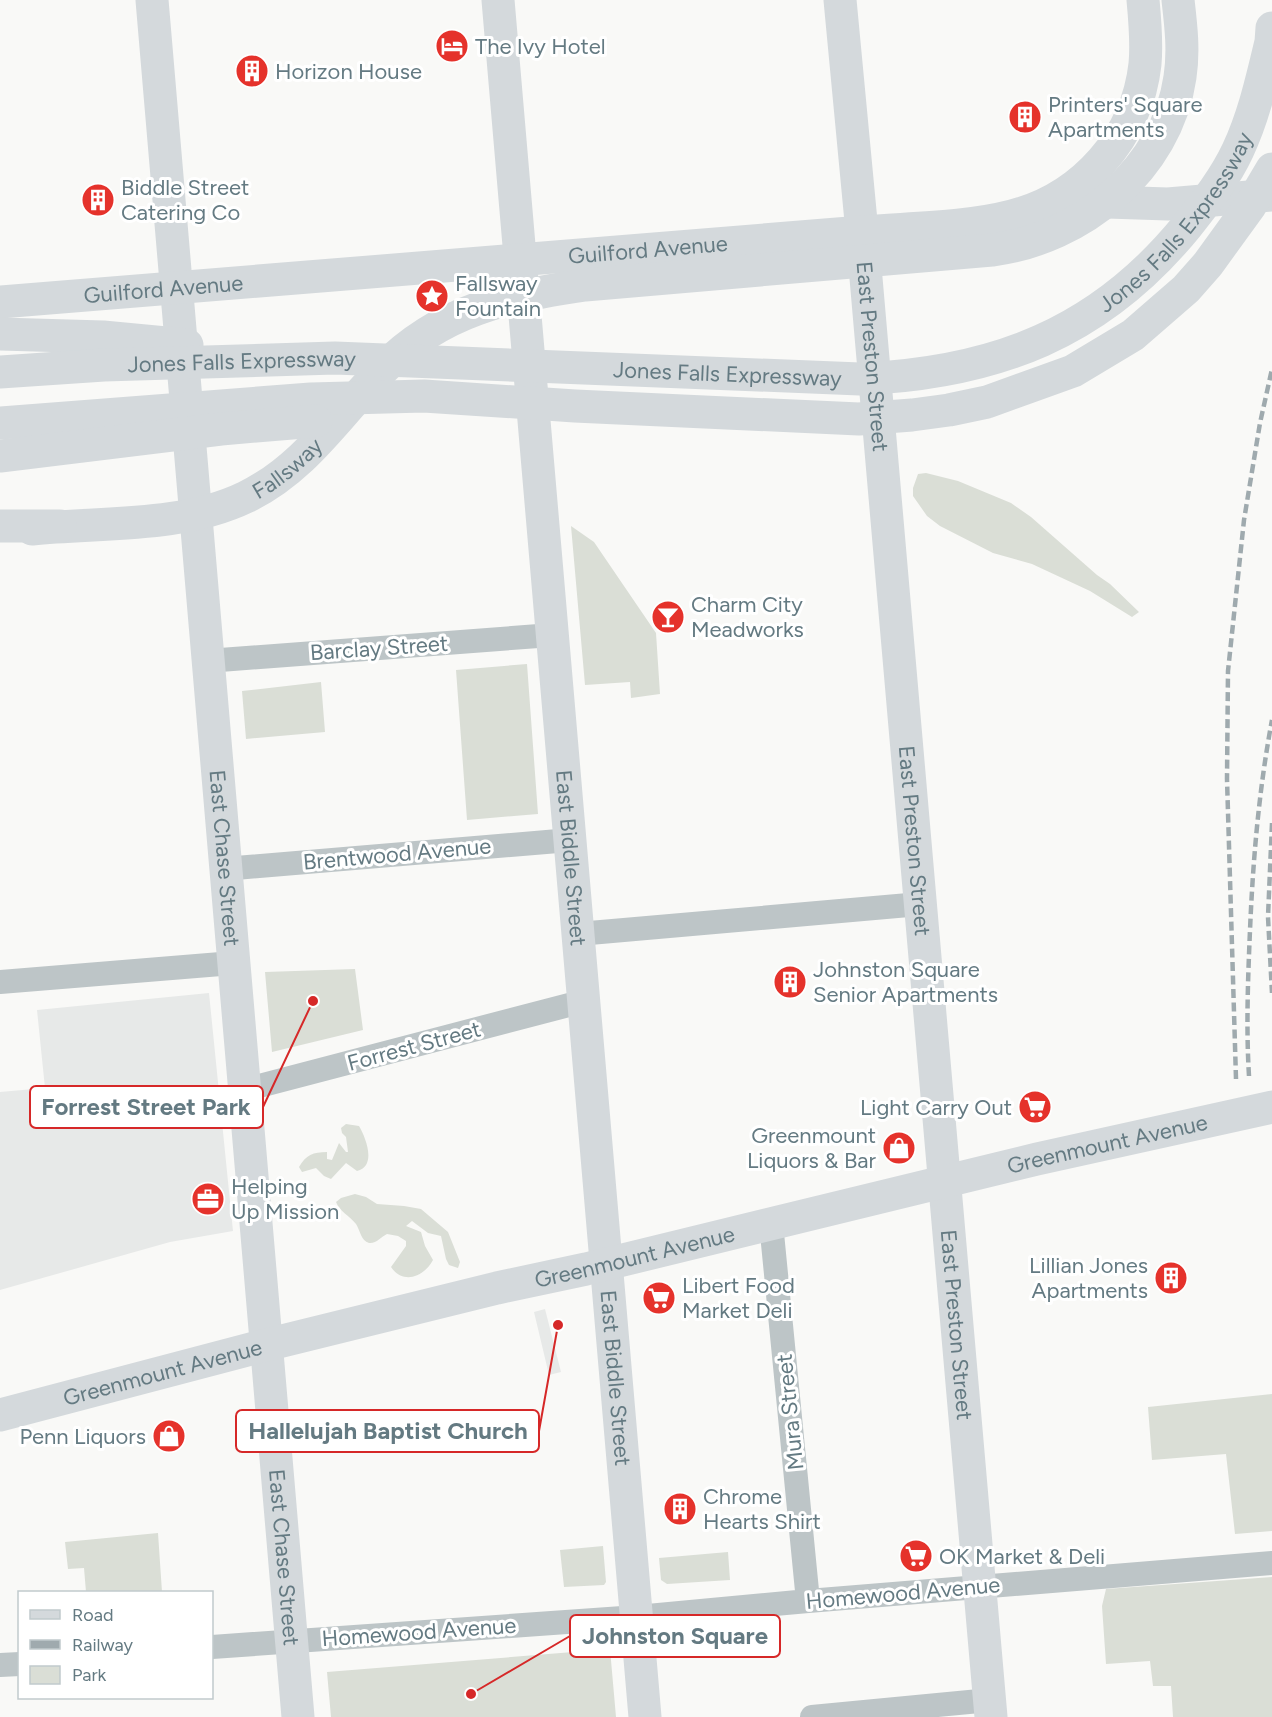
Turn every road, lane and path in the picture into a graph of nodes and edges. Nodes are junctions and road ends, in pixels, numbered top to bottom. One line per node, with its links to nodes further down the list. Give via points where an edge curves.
1 (152, 0): 13 (main road, East Chase Street)
2 (498, 0): 12 (main road, East Biddle Street)
3 (840, 0): 11 (main road, East Preston Street)
4 (1143, 0): 8 (main road, Guilford Avenue, via 1145,66 1134,105 1107,158)
5 (1178, 0): 10 (main road, via 1183,52 1172,109 1139,169)
6 (1272, 28): 17 (main road, Jones Falls Expressway, via 1250,123 1220,183 1198,212 1157,260 1113,299 1054,336 1016,351 943,371 860,379)
7 (1272, 169): 19 (main road, Jones Falls Expressway, via 1230,237 1186,289 1102,355 1030,388 949,410 859,419)
8 (1069, 191): 10 (main road); 11 (main road, Guilford Avenue, via 1012,216)
9 (1272, 195): 10 (main road, via 1168,204)
10 (1107, 202): 11 (main road, Guilford Avenue, via 1045,237 1010,248)
11 (863, 246): 12 (main road, Guilford Avenue); 14 (main road, Guilford Avenue); 30 (main road, East Preston Street)
12 (520, 258): 13 (main road, Guilford Avenue); 14 (main road, East Biddle Street)
13 (175, 288): 15 (main road, Guilford Avenue); 22 (main road, East Chase Street)
14 (524, 294): 22 (main road, Fallsway, via 478,307 421,337 383,369 295,466 249,496 224,508); 26 (main road, East Biddle Street)
15 (0, 302)
16 (0, 334): 17 (main road, via 103,337)
17 (335, 358): 18 (main road, Jones Falls Expressway)
18 (0, 372)
19 (575, 406): 20 (main road, Jones Falls Expressway, via 424,396 311,399); 21 (main road, via 221,429)
20 (0, 423)
21 (0, 456)
22 (194, 515): 24 (main road, Fallsway); 27 (main road, East Chase Street)
23 (0, 526): 24 (main road)
24 (60, 526): 25 (main road, Fallsway)
25 (0, 532)
26 (552, 634): 27 (street, Barclay Street); 28 (main road, East Biddle Street)
27 (207, 662): 29 (main road, East Chase Street)
28 (570, 840): 29 (street, Brentwood Avenue); 31 (main road, East Biddle Street)
29 (224, 869): 32 (main road, East Chase Street)
30 (920, 904): 31 (street); 37 (main road, East Preston Street)
31 (578, 934): 34 (main road, East Biddle Street)
32 (233, 963): 33 (street); 35 (main road, East Chase Street)
33 (0, 982)
34 (584, 1001): 35 (street, Forrest Street); 39 (main road, East Biddle Street)
35 (244, 1090): 40 (main road, East Chase Street)
36 (1272, 1107): 37 (main road, Greenmount Avenue)
37 (944, 1181): 38 (main road, Greenmount Avenue); 43 (main road, East Preston Street)
38 (771, 1223): 39 (main road, Greenmount Avenue); 44 (street, Mura Street)
39 (606, 1263): 40 (main road, Greenmount Avenue); 45 (main road, East Biddle Street)
40 (266, 1345): 41 (main road, Greenmount Avenue); 46 (main road, East Chase Street)
41 (0, 1415)
42 (1272, 1563): 43 (street, Homewood Avenue)
43 (979, 1587): 44 (street, Homewood Avenue); 50 (main road, East Preston Street)
44 (808, 1601): 45 (street, Homewood Avenue)
45 (637, 1617): 46 (street, Homewood Avenue); 52 (main road, East Biddle Street)
46 (291, 1641): 47 (street, Homewood Avenue); 51 (main road, East Chase Street)
47 (213, 1647)
48 (18, 1664): 49 (street)
49 (0, 1665)
50 (990, 1709): 53 (street)
51 (298, 1717)
52 (645, 1717)
53 (812, 1717)

